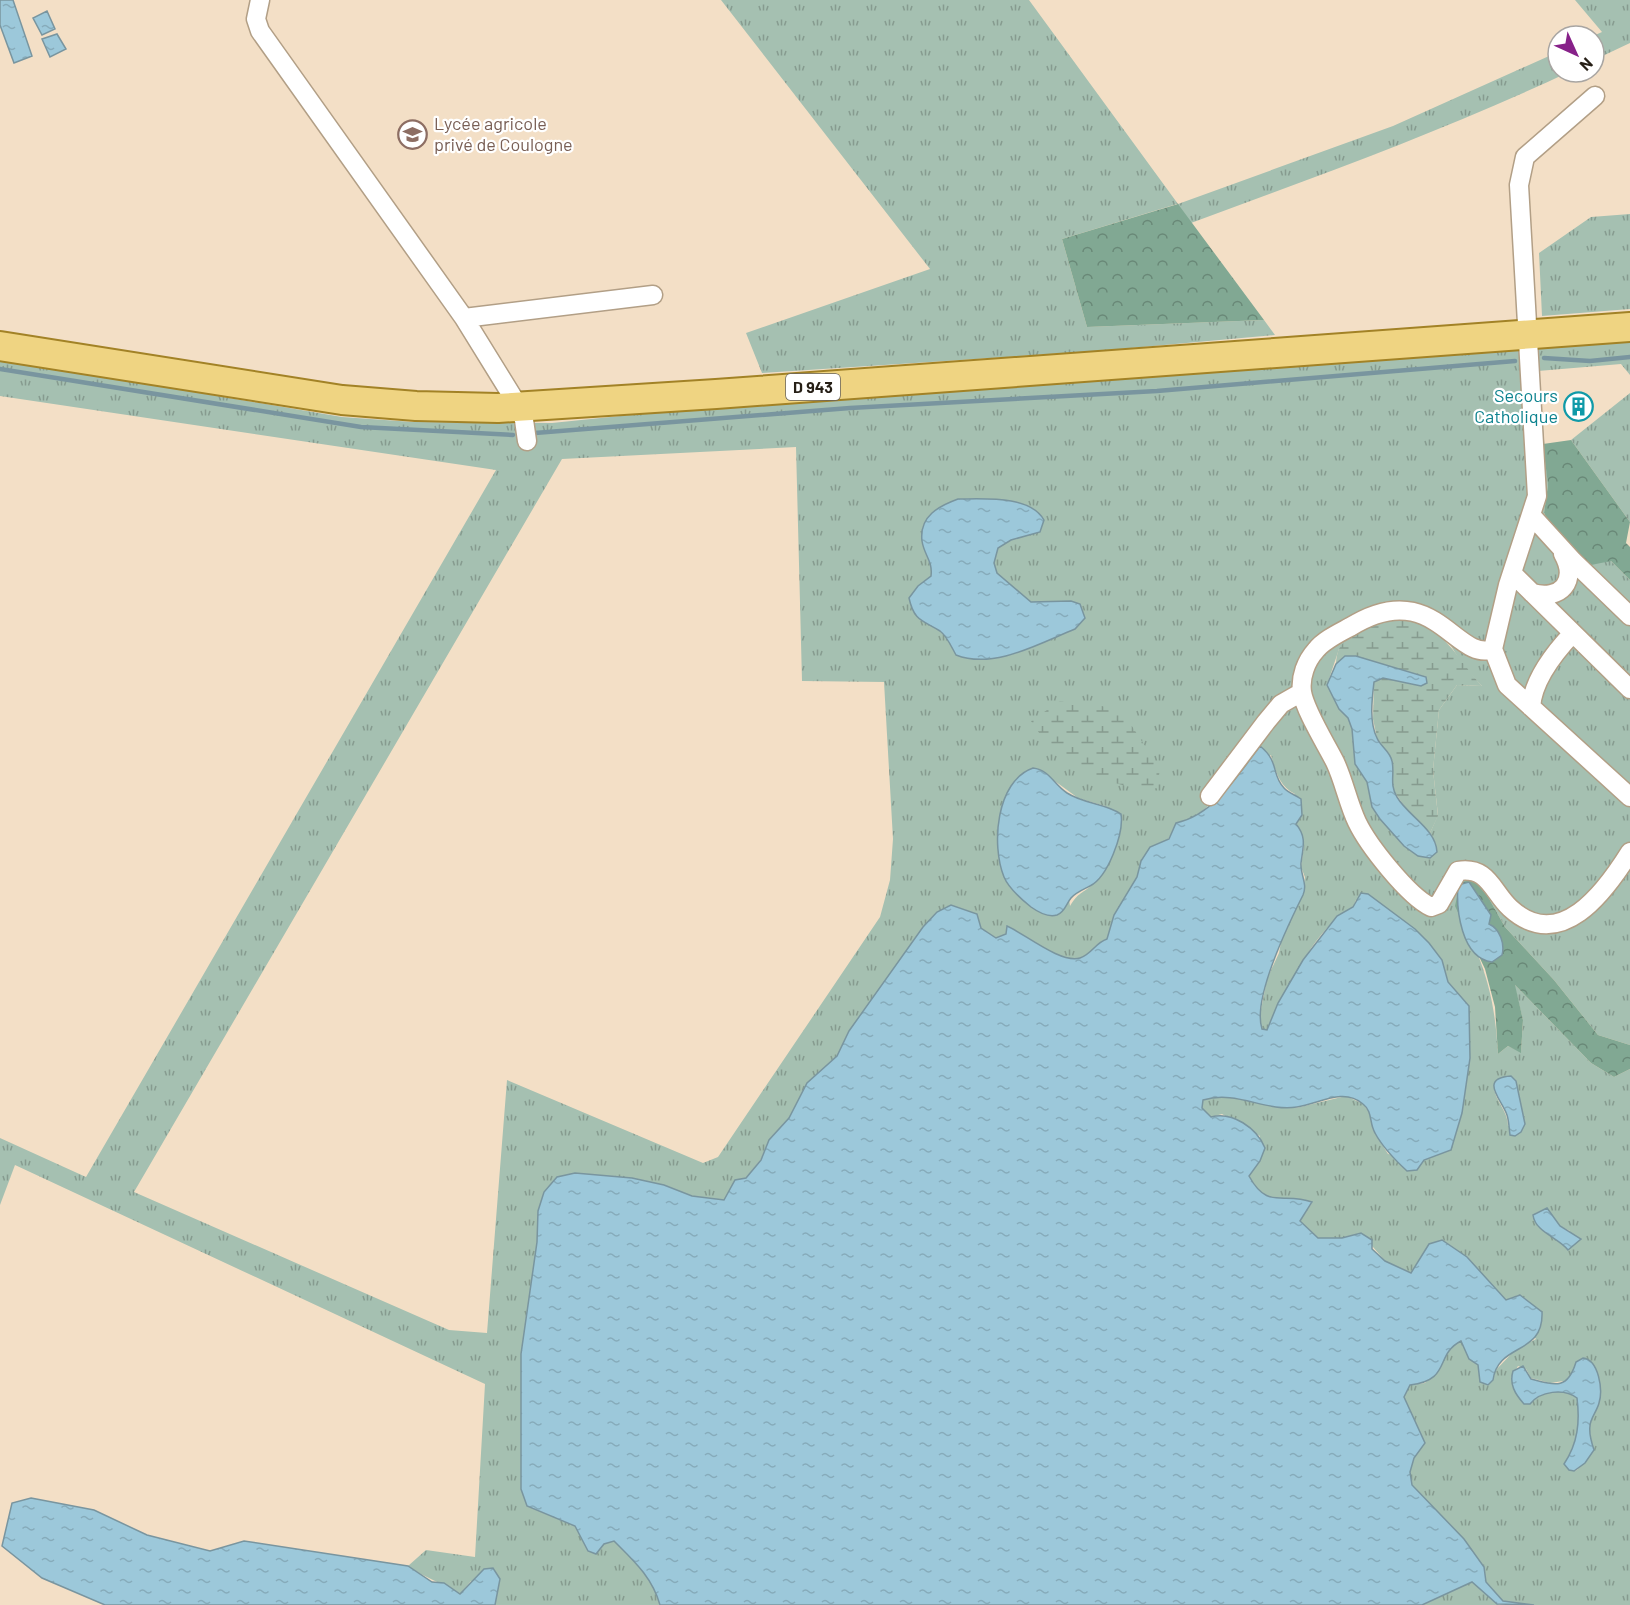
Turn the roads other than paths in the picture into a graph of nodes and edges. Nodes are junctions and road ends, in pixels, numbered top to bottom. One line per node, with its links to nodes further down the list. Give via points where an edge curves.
1 (260, 0): 4 (street, via 256,19 260,31)
2 (1595, 96): 6 (street, via 1525,157 1519,185)
3 (653, 296): 4 (street)
4 (464, 318): 8 (street)
5 (1630, 327): 6 (main road, D 943)
6 (1528, 334): 8 (main road, D 943); 10 (street, via 1537,496)
7 (0, 346): 8 (main road, D 943, via 342,400 416,406)
8 (519, 407): 9 (street)
9 (527, 441)
10 (1531, 514): 11 (street); 12 (street)
11 (1558, 546): 13 (street, via 1570,573 1566,584 1557,593); 14 (street)
12 (1512, 573): 13 (street); 17 (street)
13 (1533, 593): 15 (street)
14 (1630, 616)
15 (1573, 633): 19 (street); 21 (street, via 1546,670 1533,694)
16 (1472, 649): 17 (street); 18 (street); 20 (street, via 1426,614 1412,609 1387,612 1362,619 1317,649 1304,668)
17 (1492, 649): 18 (street)
18 (1507, 685): 21 (street)
19 (1630, 689)
20 (1302, 693): 22 (street, via 1281,704); 24 (street, via 1339,770 1358,824 1398,877 1431,907 1438,904 1458,871 1470,869 1479,871 1525,920 1543,925 1562,924 1600,893)
21 (1531, 707): 23 (street)
22 (1210, 796)
23 (1630, 797)
24 (1630, 852)

